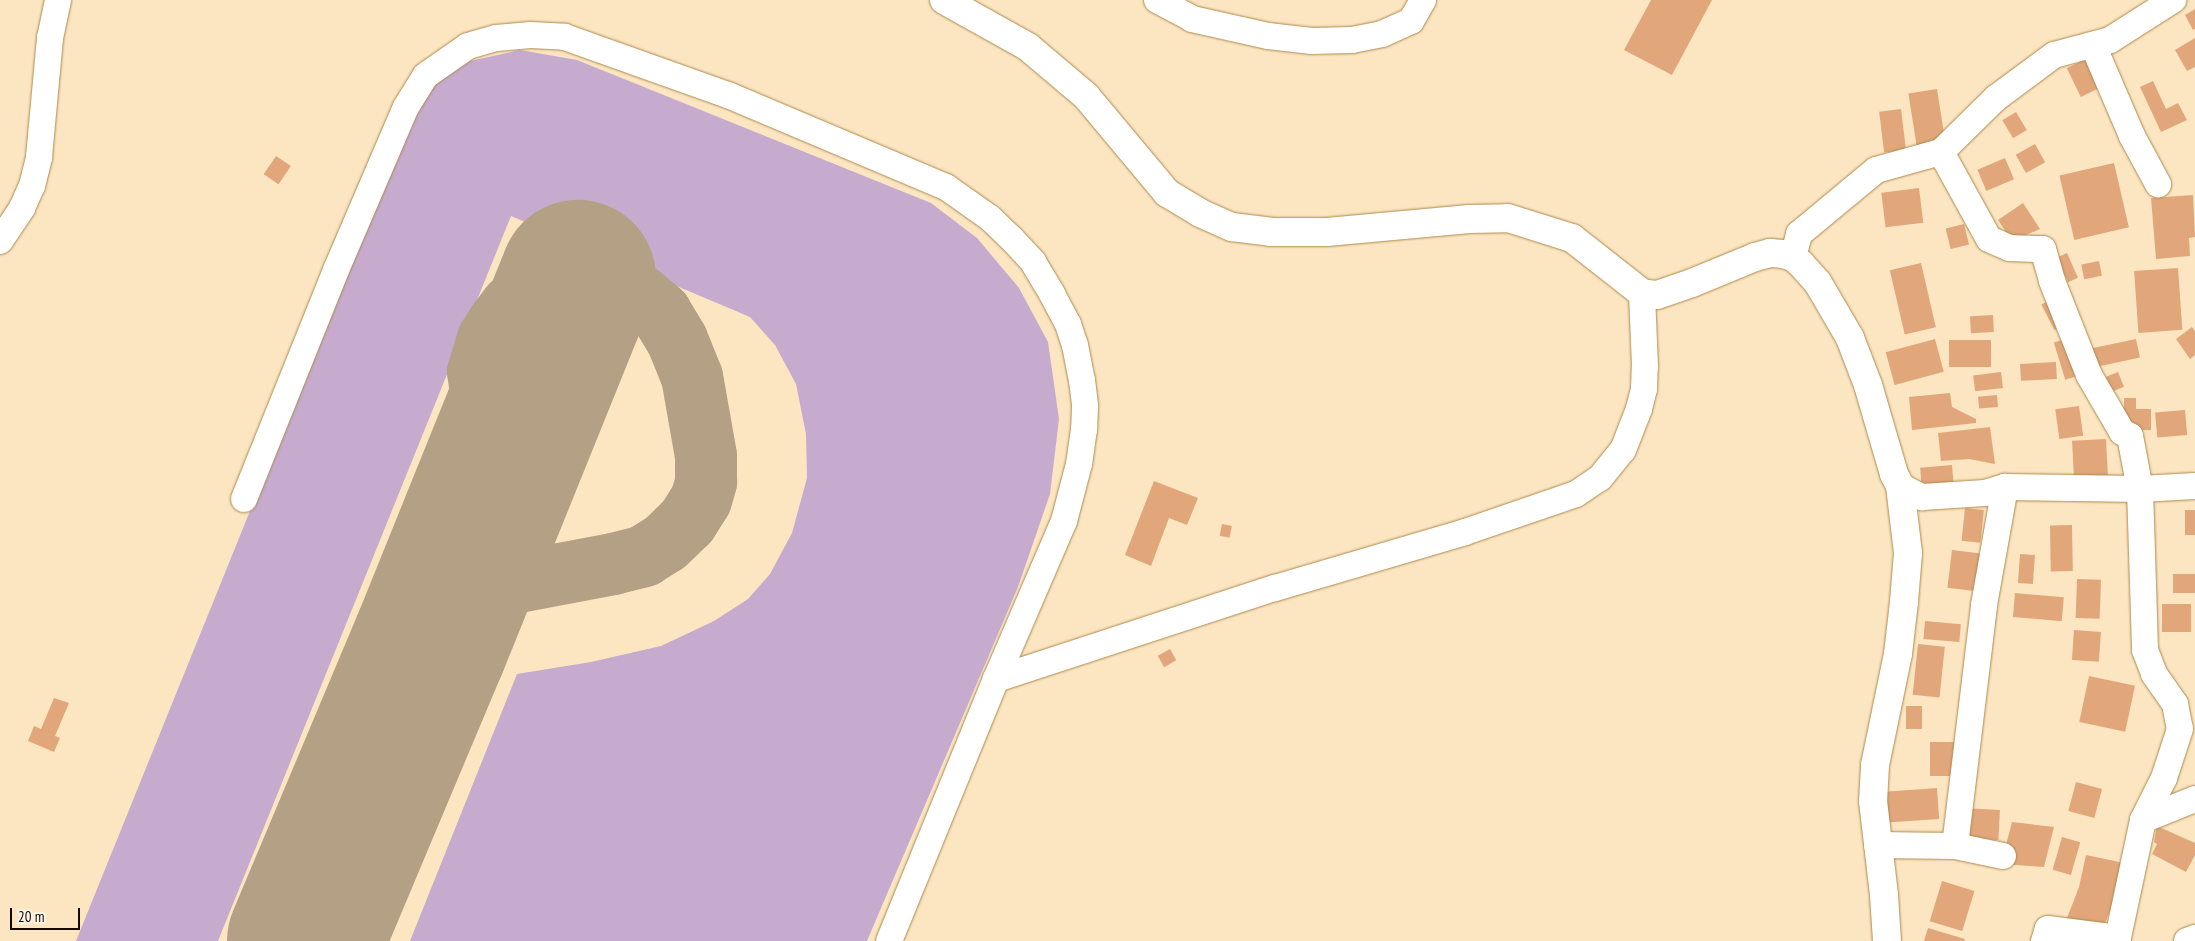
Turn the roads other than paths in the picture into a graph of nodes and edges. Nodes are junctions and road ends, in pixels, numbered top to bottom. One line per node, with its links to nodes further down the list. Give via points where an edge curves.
1 (58, 0): 9 (street, via 50,38 35,176 22,208)
2 (944, 0): 11 (main road, via 1028,47 1086,96 1167,193 1232,227 1271,232 1327,232 1508,218 1572,238)
3 (1156, 0): 4 (street, via 1192,19 1268,36 1312,41 1352,40 1382,34 1410,21)
4 (1423, 0)
5 (2173, 0): 6 (street, via 2110,40)
6 (2094, 44): 7 (street, via 2054,55 1996,98); 8 (street, via 2132,136)
7 (1941, 152): 10 (street, via 1876,170 1799,234); 15 (street, via 1989,239 2008,248 2043,249 2089,376 2122,432 2130,436)
8 (2158, 184)
9 (0, 241)
10 (1793, 257): 11 (main road, via 1783,254 1755,257 1657,295); 12 (main road, via 1818,283 1850,338)
11 (1642, 293): 17 (street, via 1645,366 1639,409 1623,450 1600,478 1576,494)
12 (1900, 486): 14 (street, via 1922,498 1985,493); 20 (main road, via 1908,553 1898,654 1875,764 1872,801)
13 (2195, 486): 15 (street)
14 (2005, 487): 15 (street); 21 (street, via 1984,605)
15 (2140, 489): 19 (street, via 2145,650 2154,674 2175,704 2180,730 2164,778)
16 (244, 499): 17 (street, via 336,270 406,107 425,76 468,46 496,38 565,37 728,95 946,186 990,218 1033,262 1068,324 1075,346 1085,406 1084,429 1079,464 1064,521)
17 (996, 679): 25 (street)
18 (2195, 799): 19 (street)
19 (2144, 820): 24 (street)
20 (1877, 844): 21 (street); 26 (main road)
21 (1955, 846): 22 (street)
22 (2003, 856)
23 (2195, 938): 28 (street)
24 (2124, 939): 27 (street, via 2048,929)
25 (889, 941)
26 (1887, 941)
27 (2044, 941)
28 (2187, 941)

